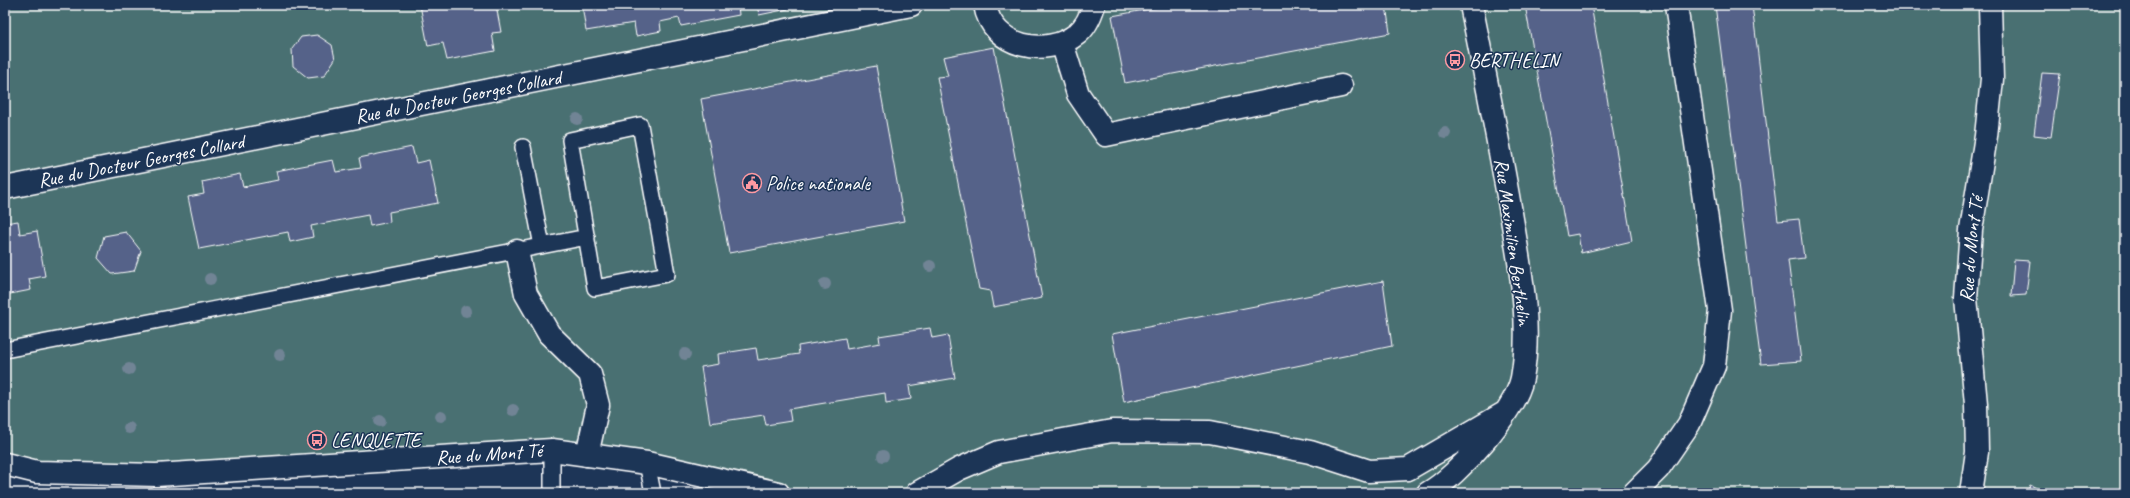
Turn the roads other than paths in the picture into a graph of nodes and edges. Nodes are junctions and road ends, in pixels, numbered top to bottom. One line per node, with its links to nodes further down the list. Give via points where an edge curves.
1 (911, 5): 10 (street, Rue du Docteur Georges Collard)
2 (985, 5): 7 (street, via 994,26 1008,39 1025,46 1043,48)
3 (1094, 5): 7 (street, via 1089,19 1078,34)
4 (1471, 5): 15 (street, Rue Maximilien Berthelin, via 1520,264 1527,329 1522,380)
5 (1676, 5): 25 (street, via 1720,310 1714,366 1689,424 1658,469)
6 (1990, 5): 26 (street, Rue du Mont Té, via 1992,78 1971,230 1966,298 1976,411 1976,452)
7 (1062, 43): 8 (street, via 1078,94 1106,135)
8 (1341, 86)
9 (523, 147): 12 (lane)
10 (5, 188)
11 (587, 237): 11 (lane, via 596,288 667,274 640,125 570,140); 12 (lane)
12 (542, 246): 13 (lane)
13 (517, 251): 14 (lane); 17 (street, via 526,294 549,334 590,374 598,405)
14 (5, 350)
15 (1506, 412): 23 (street, via 1408,469 1369,471 1310,452 1210,432 1112,431 999,452 959,469); 24 (street, Rue Maximilien Berthelin, via 1476,453)
16 (552, 450): 17 (street, Rue du Mont Té); 19 (street, Rue du Mont Té, via 156,475 37,472); 20 (lane)
17 (587, 455): 18 (street, Rue du Mont Té)
18 (647, 463): 21 (lane); 22 (street, Rue du Mont Té)
19 (5, 464)
20 (552, 493)
21 (653, 493)
22 (778, 493)
23 (917, 493)
24 (1428, 493)
25 (1634, 493)
26 (1971, 493)

